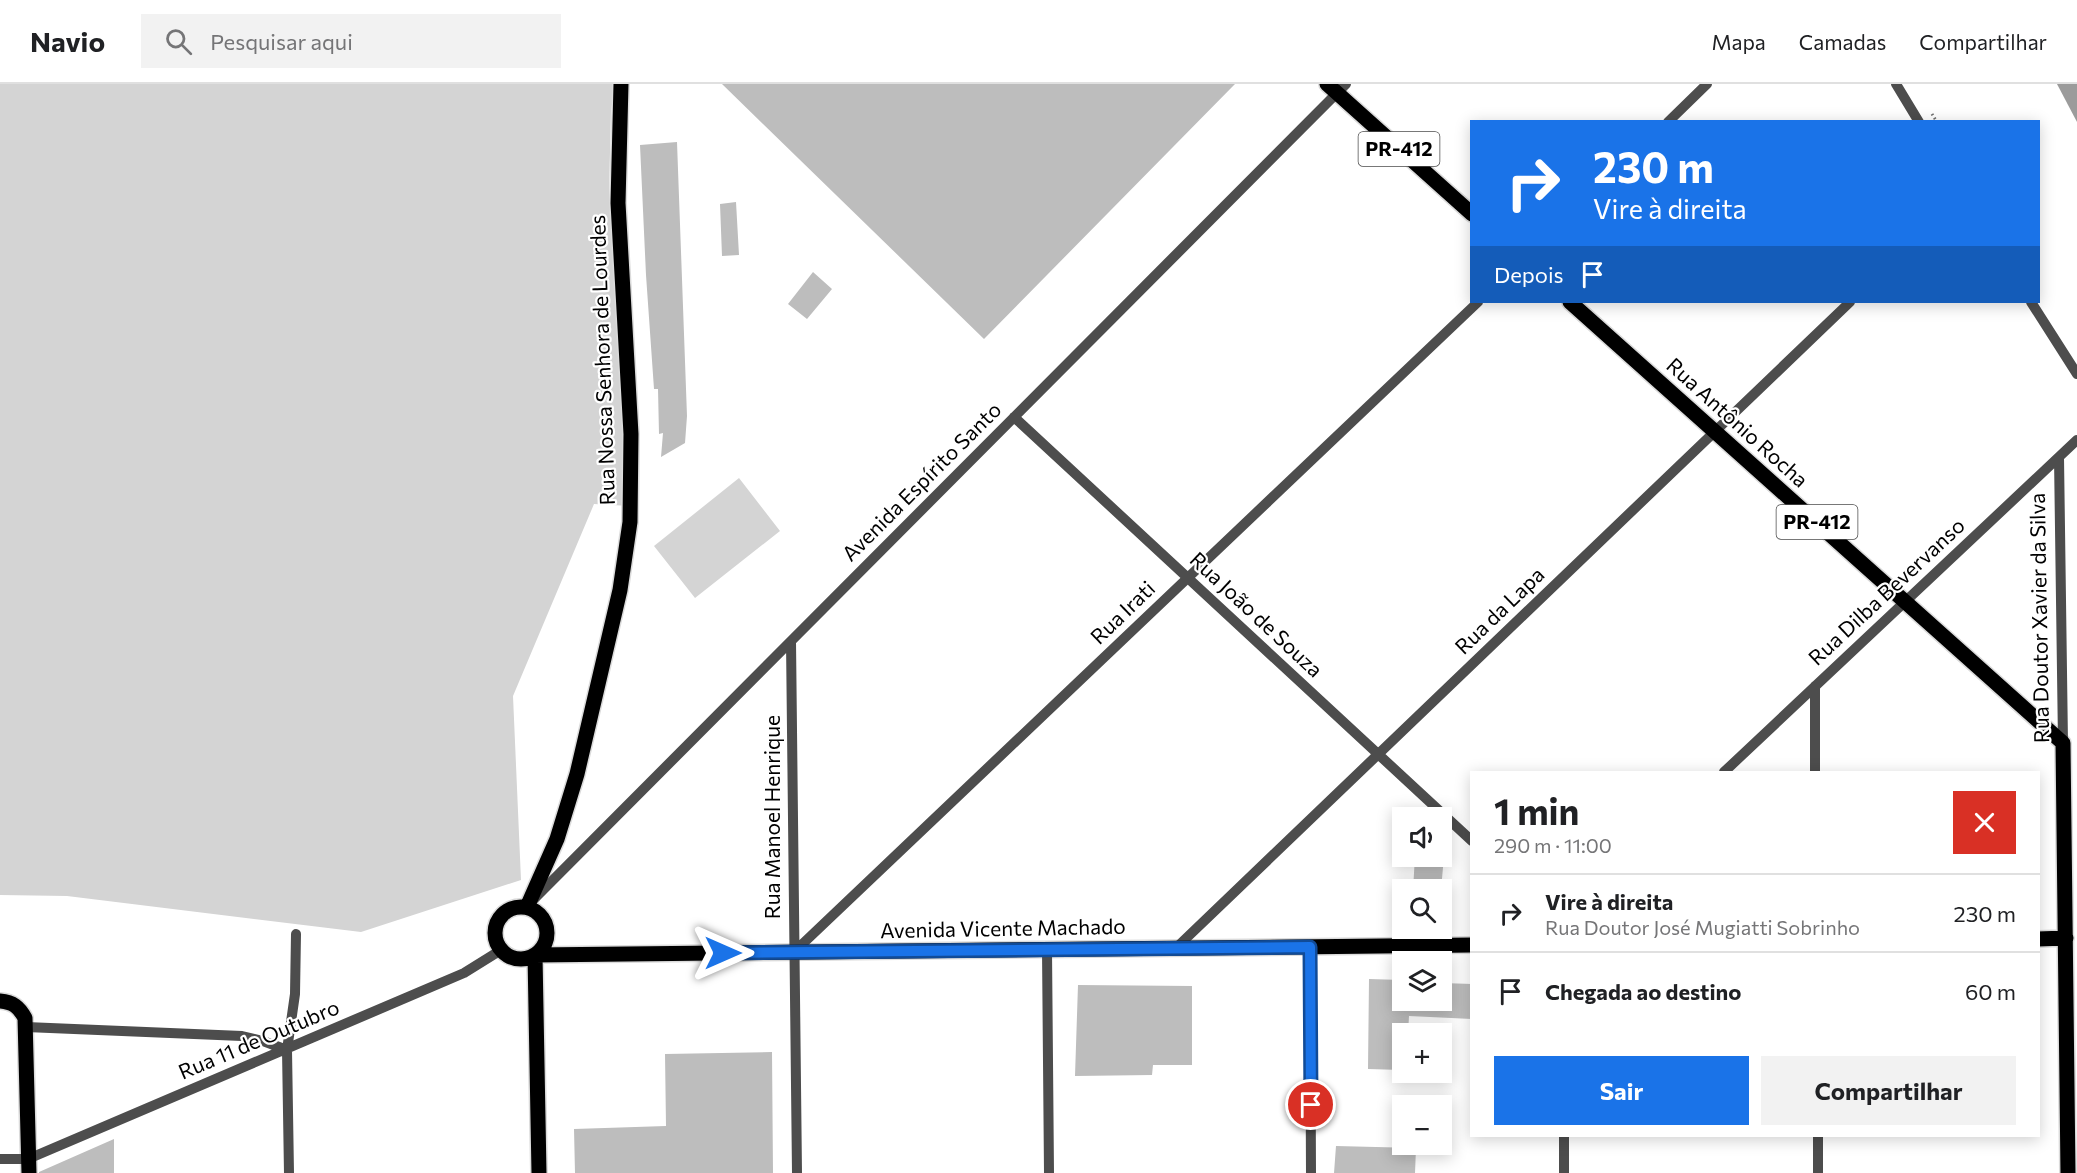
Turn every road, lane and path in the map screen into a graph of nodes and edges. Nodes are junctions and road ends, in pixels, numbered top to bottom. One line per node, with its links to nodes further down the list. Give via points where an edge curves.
1 (621, 84): 26 (main road, Rua Nossa Senhora de Lourdes, via 618,203 630,434 630,522 620,590 577,774 557,839)
2 (1707, 84): 5 (street)
3 (1896, 84): 6 (street)
4 (1336, 87): 7 (main road, PR-412); 13 (street, Avenida Espírito Santo)
5 (1670, 120)
6 (1918, 120)
7 (1470, 212)
8 (1477, 303): 17 (street, Rua Irati)
9 (1571, 303): 14 (main road, Rua Antônio Rocha / PR-412)
10 (1849, 303): 14 (street, Rua da Lapa)
11 (2032, 303): 12 (street)
12 (2077, 374)
13 (1014, 417): 17 (street, Rua João de Souza); 19 (street, Avenida Espírito Santo)
14 (1715, 431): 18 (main road, Rua Antônio Rocha / PR-412); 22 (street, Rua da Lapa)
15 (2077, 440): 16 (street, Rua Dilba Bevervanso)
16 (2059, 458): 18 (street, Rua Dilba Bevervanso); 21 (street, Rua Doutor Xavier da Silva)
17 (1188, 578): 22 (street, Rua João de Souza); 35 (street, Rua Irati)
18 (1905, 602): 20 (street, Rua Dilba Bevervanso); 21 (main road, Rua Antônio Rocha / PR-412)
19 (791, 641): 26 (street, Avenida Espírito Santo); 35 (street, Rua Manoel Henrique)
20 (1815, 686): 23 (street, Rua Dilba Bevervanso); 24 (street)
21 (2063, 743): 28 (main road, Rua Doutor Xavier da Silva)
22 (1378, 754): 25 (street, Rua João de Souza); 32 (street, Rua da Lapa)
23 (1725, 771)
24 (1815, 771)
25 (1470, 839)
26 (527, 907): 33 (main road, via 511,909 499,919 495,935); 36 (main road, via 542,916 546,924 546,941)
27 (296, 934): 39 (street, via 295,994)
28 (2072, 938): 29 (main road); 51 (main road, Rua Doutor Xavier da Silva)
29 (2040, 939)
30 (1470, 945): 31 (main road, Avenida Vicente Machado)
31 (1310, 947): 32 (main road, Avenida Vicente Machado); 48 (street)
32 (1176, 948): 34 (main road, Avenida Vicente Machado)
33 (501, 950): 36 (main road, via 514,958); 39 (street, Rua 11 de Outubro, via 464,973)
34 (1047, 950): 35 (main road, Avenida Vicente Machado); 47 (street)
35 (794, 952): 36 (main road, Avenida Vicente Machado); 46 (street, Rua Manoel Henrique)
36 (535, 955): 45 (main road)
37 (0, 1000): 38 (main road, via 20,1009)
38 (26, 1028): 39 (street, via 242,1036); 43 (main road)
39 (287, 1050): 43 (street, Rua 11 de Outubro); 44 (street)
40 (1564, 1137): 49 (street)
41 (1818, 1137): 50 (street)
42 (0, 1159): 43 (street)
43 (29, 1166)
44 (289, 1173)
45 (539, 1173)
46 (796, 1173)
47 (1049, 1173)
48 (1311, 1173)
49 (1564, 1173)
50 (1818, 1173)
51 (2068, 1173)

